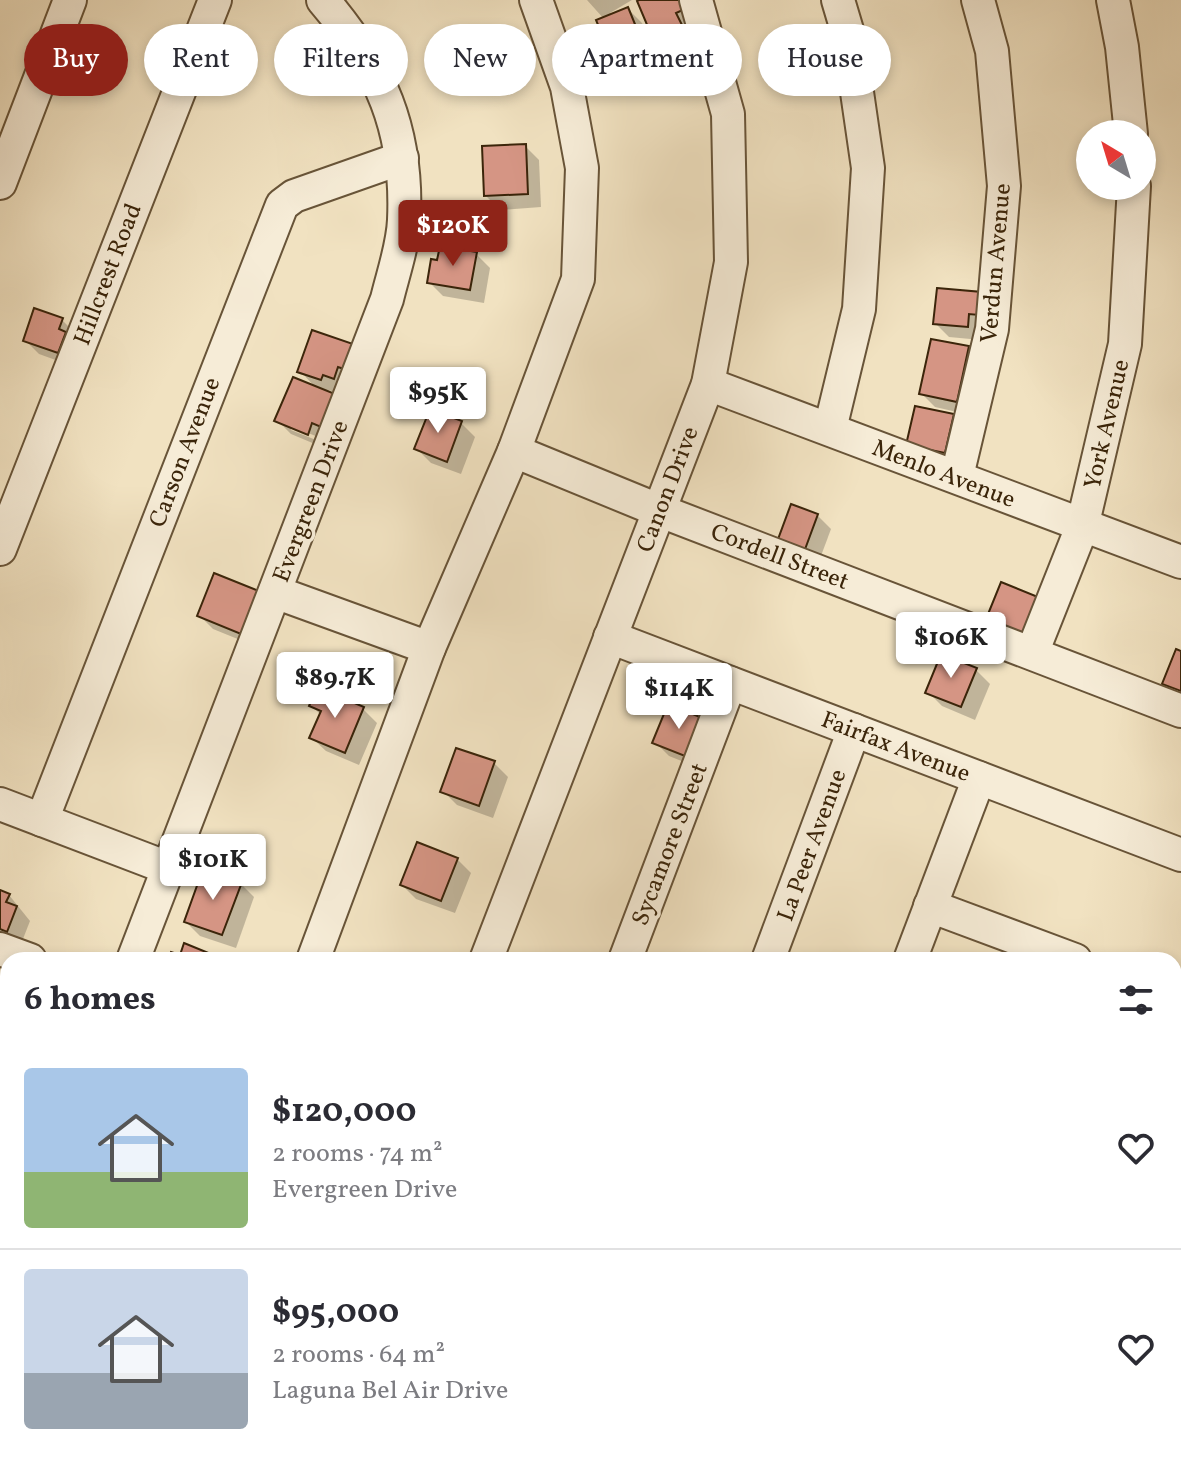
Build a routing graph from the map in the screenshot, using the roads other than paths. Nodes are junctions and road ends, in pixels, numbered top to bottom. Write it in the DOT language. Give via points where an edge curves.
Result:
graph roads {
  1 [pos="70,0"];
  2 [pos="215,0"];
  3 [pos="323,0"];
  4 [pos="536,0"];
  5 [pos="696,0"];
  6 [pos="838,0"];
  7 [pos="978,0"];
  8 [pos="1113,0"];
  9 [pos="1130,120"];
  10 [pos="402,158"];
  11 [pos="0,183"];
  12 [pos="1133,200"];
  13 [pos="708,384"];
  14 [pos="830,429"];
  15 [pos="514,451"];
  16 [pos="957,476"];
  17 [pos="658,510"];
  18 [pos="1082,527"];
  19 [pos="0,549"];
  20 [pos="1181,562"];
  21 [pos="275,592"];
  22 [pos="610,637"];
  23 [pos="429,648"];
  24 [pos="1032,653"];
  25 [pos="730,683"];
  26 [pos="1181,711"];
  27 [pos="854,730"];
  28 [pos="979,778"];
  29 [pos="0,804"];
  30 [pos="42,820"];
  31 [pos="1181,855"];
  32 [pos="168,868"];
  33 [pos="930,906"];
  34 [pos="136,952"];
  35 [pos="316,952"];
  36 [pos="489,952"];
  37 [pos="628,952"];
  38 [pos="771,952"];
  39 [pos="913,952"];
  40 [pos="1054,952"];
  1 -- 11 [label="street"];
  2 -- 19 [label="street, Hillcrest Road"];
  3 -- 10 [label="street, Evergreen Drive" via="352,34 381,85"];
  4 -- 15 [label="street" via="567,87 582,168 578,279"];
  5 -- 13 [label="street, Canon Drive" via="728,114 731,262"];
  6 -- 14 [label="street" via="849,37 868,168 859,309"];
  7 -- 16 [label="street, Verdun Avenue" via="992,51 1004,186 992,329"];
  8 -- 9 [label="street"];
  10 -- 21 [label="street, Evergreen Drive" via="404,223 387,299"];
  10 -- 30 [label="street, Carson Avenue" via="294,196 282,205"];
  12 -- 18 [label="street, York Avenue" via="1125,344"];
  13 -- 14 [label="street, Menlo Avenue"];
  13 -- 17 [label="street, Canon Drive"];
  14 -- 16 [label="street, Menlo Avenue"];
  15 -- 17 [label="street, Cordell Street"];
  15 -- 23 [label="street"];
  16 -- 18 [label="street, Menlo Avenue"];
  17 -- 22 [label="street, Canon Drive"];
  17 -- 24 [label="street, Cordell Street"];
  18 -- 20 [label="street, Menlo Avenue"];
  18 -- 24 [label="street, York Avenue"];
  21 -- 23 [label="street"];
  21 -- 32 [label="street, Evergreen Drive"];
  22 -- 25 [label="street, Fairfax Avenue"];
  22 -- 36 [label="street, Canon Drive"];
  23 -- 35 [label="street"];
  24 -- 26 [label="street, Cordell Street"];
  25 -- 27 [label="street, Fairfax Avenue"];
  25 -- 37 [label="street, Sycamore Street"];
  27 -- 28 [label="street, Fairfax Avenue"];
  27 -- 38 [label="street, La Peer Avenue"];
  28 -- 31 [label="street, Fairfax Avenue"];
  28 -- 33 [label="street"];
  29 -- 30 [label="street"];
  30 -- 32 [label="street"];
  32 -- 34 [label="street, Evergreen Drive"];
  33 -- 39 [label="street"];
  33 -- 40 [label="street"];
}
